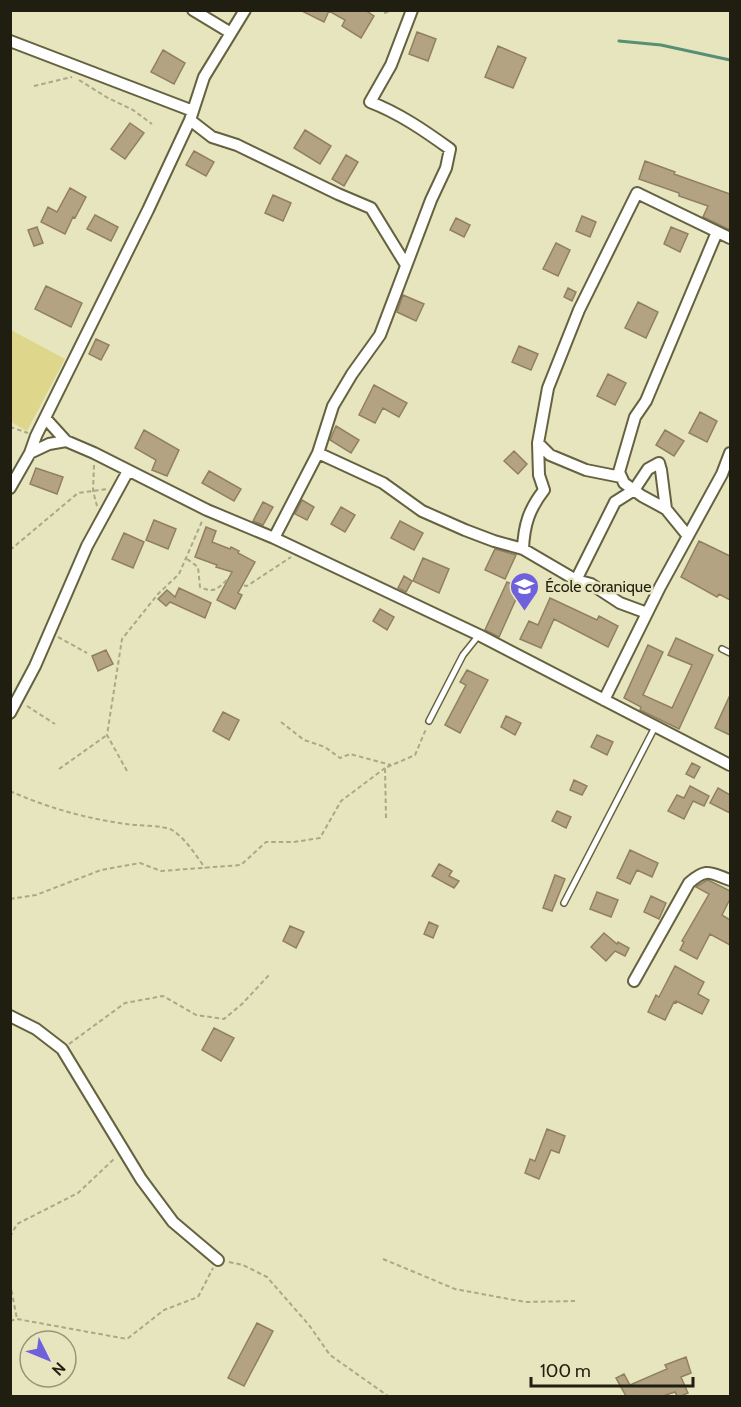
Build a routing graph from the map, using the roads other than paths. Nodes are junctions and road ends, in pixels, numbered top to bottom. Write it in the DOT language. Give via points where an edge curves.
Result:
graph roads {
  1 [pos="193,10"];
  2 [pos="245,10"];
  3 [pos="412,10"];
  4 [pos="231,33"];
  5 [pos="10,41"];
  6 [pos="191,116"];
  7 [pos="717,232"];
  8 [pos="730,238"];
  9 [pos="406,265"];
  10 [pos="46,419"];
  11 [pos="66,441"];
  12 [pos="538,443"];
  13 [pos="30,453"];
  14 [pos="318,453"];
  15 [pos="730,453"];
  16 [pos="128,471"];
  17 [pos="621,477"];
  18 [pos="10,488"];
  19 [pos="634,490"];
  20 [pos="666,509"];
  21 [pos="688,536"];
  22 [pos="274,538"];
  23 [pos="523,549"];
  24 [pos="576,580"];
  25 [pos="647,613"];
  26 [pos="478,635"];
  27 [pos="722,649"];
  28 [pos="730,653"];
  29 [pos="604,700"];
  30 [pos="10,713"];
  31 [pos="429,721"];
  32 [pos="655,727"];
  33 [pos="730,765"];
  34 [pos="730,880"];
  35 [pos="564,903"];
  36 [pos="634,981"];
  37 [pos="10,1016"];
  38 [pos="218,1260"];
  1 -- 4 [label="street"];
  2 -- 4 [label="street"];
  3 -- 9 [label="street" via="391,65 370,102 388,109 450,149"];
  4 -- 6 [label="street" via="204,77"];
  5 -- 6 [label="street"];
  6 -- 9 [label="street" via="212,136 371,208"];
  6 -- 10 [label="street"];
  7 -- 8 [label="street"];
  7 -- 12 [label="street" via="637,193 579,310 548,388"];
  7 -- 17 [label="street" via="636,417 619,472"];
  9 -- 14 [label="street" via="380,335 333,406"];
  10 -- 11 [label="street"];
  10 -- 13 [label="street"];
  11 -- 13 [label="street"];
  11 -- 16 [label="street"];
  12 -- 17 [label="street" via="550,455 586,470"];
  12 -- 23 [label="street" via="539,475 544,490 534,502 524,531"];
  13 -- 18 [label="street"];
  14 -- 22 [label="street"];
  14 -- 23 [label="street" via="383,483 422,511"];
  15 -- 21 [label="street"];
  16 -- 22 [label="street"];
  16 -- 30 [label="street" via="87,546 35,666"];
  17 -- 19 [label="street"];
  19 -- 20 [label="street"];
  19 -- 20 [label="street" via="648,469 659,463"];
  19 -- 24 [label="street" via="615,502"];
  20 -- 21 [label="street"];
  21 -- 25 [label="street"];
  22 -- 26 [label="street"];
  23 -- 24 [label="street"];
  24 -- 25 [label="street"];
  25 -- 29 [label="street"];
  26 -- 29 [label="street"];
  26 -- 31 [label="lane" via="462,655"];
  27 -- 28 [label="lane"];
  29 -- 32 [label="street"];
  32 -- 33 [label="street"];
  32 -- 35 [label="lane"];
  34 -- 36 [label="street" via="708,872 689,883"];
  37 -- 38 [label="street" via="62,1049 141,1179 173,1222"];
}
